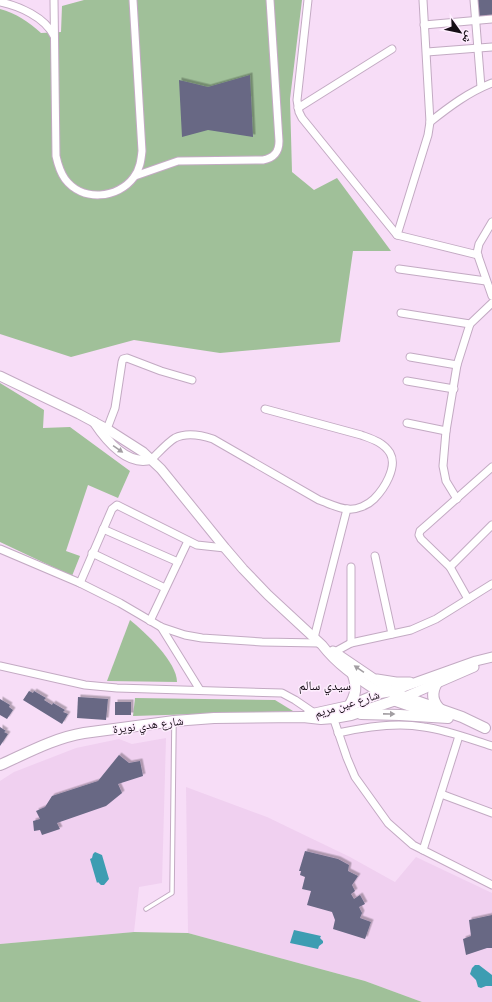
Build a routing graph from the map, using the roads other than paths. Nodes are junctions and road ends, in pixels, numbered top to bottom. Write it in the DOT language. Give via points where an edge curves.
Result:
graph roads {
  1 [pos="54,0"];
  2 [pos="133,0"];
  3 [pos="270,0"];
  4 [pos="308,0"];
  5 [pos="423,0"];
  6 [pos="474,0"];
  7 [pos="0,2"];
  8 [pos="492,19"];
  9 [pos="476,20"];
  10 [pos="424,25"];
  11 [pos="55,39"];
  12 [pos="492,47"];
  13 [pos="478,48"];
  14 [pos="392,49"];
  15 [pos="427,52"];
  16 [pos="492,82"];
  17 [pos="481,87"];
  18 [pos="298,108"];
  19 [pos="430,122"];
  20 [pos="134,176"];
  21 [pos="492,222"];
  22 [pos="397,234"];
  23 [pos="478,255"];
  24 [pos="399,269"];
  25 [pos="486,281"];
  26 [pos="492,296"];
  27 [pos="492,304"];
  28 [pos="401,313"];
  29 [pos="470,324"];
  30 [pos="410,357"];
  31 [pos="457,365"];
  32 [pos="0,376"];
  33 [pos="192,380"];
  34 [pos="407,381"];
  35 [pos="454,389"];
  36 [pos="265,409"];
  37 [pos="94,421"];
  38 [pos="407,423"];
  39 [pos="107,429"];
  40 [pos="446,431"];
  41 [pos="152,459"];
  42 [pos="492,467"];
  43 [pos="457,499"];
  44 [pos="347,510"];
  45 [pos="492,525"];
  46 [pos="103,529"];
  47 [pos="188,541"];
  48 [pos="225,548"];
  49 [pos="0,549"];
  50 [pos="92,553"];
  51 [pos="375,556"];
  52 [pos="178,562"];
  53 [pos="351,567"];
  54 [pos="450,567"];
  55 [pos="80,583"];
  56 [pos="492,584"];
  57 [pos="165,588"];
  58 [pos="468,599"];
  59 [pos="150,620"];
  60 [pos="161,627"];
  61 [pos="392,634"];
  62 [pos="318,642"];
  63 [pos="351,642"];
  64 [pos="332,653"];
  65 [pos="491,657"];
  66 [pos="0,666"];
  67 [pos="354,675"];
  68 [pos="372,678"];
  69 [pos="421,681"];
  70 [pos="437,683"];
  71 [pos="200,690"];
  72 [pos="380,693"];
  73 [pos="393,695"];
  74 [pos="405,697"];
  75 [pos="350,710"];
  76 [pos="441,710"];
  77 [pos="332,714"];
  78 [pos="318,716"];
  79 [pos="303,717"];
  80 [pos="448,718"];
  81 [pos="174,721"];
  82 [pos="488,729"];
  83 [pos="338,733"];
  84 [pos="459,736"];
  85 [pos="492,746"];
  86 [pos="0,765"];
  87 [pos="441,794"];
  88 [pos="492,813"];
  89 [pos="423,850"];
  90 [pos="492,885"];
  91 [pos="146,909"];
  1 -- 11 [label="street"];
  2 -- 20 [label="street" via="142,151 140,164"];
  3 -- 20 [label="street" via="279,141 276,153 263,160 178,161"];
  4 -- 18 [label="street" via="297,94"];
  5 -- 10 [label="street"];
  6 -- 9 [label="street"];
  7 -- 11 [label="street" via="31,14 51,30"];
  8 -- 9 [label="street"];
  9 -- 10 [label="street"];
  9 -- 13 [label="street"];
  10 -- 15 [label="street"];
  11 -- 20 [label="street" via="56,156 59,169 76,189 88,194 114,193 126,186"];
  12 -- 13 [label="street"];
  13 -- 15 [label="street"];
  13 -- 17 [label="street"];
  14 -- 18 [label="street"];
  15 -- 19 [label="street"];
  16 -- 17 [label="street"];
  17 -- 19 [label="street" via="455,102"];
  18 -- 22 [label="street" via="306,123"];
  19 -- 22 [label="street"];
  21 -- 23 [label="street" via="479,244"];
  22 -- 23 [label="street"];
  23 -- 25 [label="street"];
  24 -- 25 [label="street"];
  25 -- 26 [label="street"];
  27 -- 29 [label="street"];
  28 -- 29 [label="street"];
  29 -- 31 [label="street"];
  30 -- 31 [label="street"];
  31 -- 35 [label="street"];
  32 -- 37 [label="street"];
  33 -- 39 [label="street" via="127,358 123,359 115,408"];
  34 -- 35 [label="street"];
  35 -- 40 [label="street"];
  36 -- 44 [label="street" via="361,435 383,445 389,452 392,467 379,492 364,506"];
  37 -- 39 [label="street"];
  37 -- 41 [label="street, one-way" via="109,442 120,451 137,460"];
  38 -- 40 [label="street"];
  39 -- 41 [label="street"];
  40 -- 43 [label="street" via="444,474"];
  41 -- 44 [label="street" via="176,438 190,434 200,435 213,439 319,500"];
  41 -- 48 [label="street"];
  42 -- 43 [label="street"];
  43 -- 54 [label="street" via="420,531 419,535"];
  44 -- 62 [label="street"];
  45 -- 54 [label="street"];
  46 -- 47 [label="street" via="112,509 117,505"];
  46 -- 50 [label="street"];
  46 -- 52 [label="street"];
  47 -- 48 [label="street" via="198,545"];
  47 -- 52 [label="street"];
  48 -- 62 [label="street" via="268,595"];
  49 -- 55 [label="street"];
  50 -- 55 [label="street"];
  50 -- 57 [label="street"];
  51 -- 61 [label="street"];
  52 -- 57 [label="street"];
  53 -- 63 [label="street"];
  54 -- 58 [label="street"];
  55 -- 59 [label="street"];
  56 -- 58 [label="street"];
  57 -- 59 [label="street"];
  58 -- 61 [label="street" via="436,619 411,630"];
  59 -- 60 [label="street"];
  60 -- 62 [label="street" via="202,638"];
  60 -- 71 [label="street"];
  61 -- 63 [label="street"];
  62 -- 64 [label="street"];
  63 -- 64 [label="street"];
  64 -- 67 [label="street"];
  68 -- 64 [label="street, one-way"];
  65 -- 69 [label="street, شارع عين مريم"];
  65 -- 70 [label="street, شارع عين مريم" via="477,666"];
  66 -- 71 [label="street" via="85,685"];
  67 -- 72 [label="street"];
  67 -- 75 [label="main road" via="356,691"];
  68 -- 69 [label="street" via="396,682"];
  68 -- 73 [label="street"];
  69 -- 73 [label="street, شارع عين مريم"];
  70 -- 74 [label="street, شارع عين مريم"];
  70 -- 76 [label="main road" via="433,694 434,701"];
  71 -- 78 [label="street" via="282,694 296,700"];
  72 -- 73 [label="main road"];
  72 -- 75 [label="main road, شارع عين مريم"];
  73 -- 74 [label="main road, شارع عين مريم"];
  73 -- 75 [label="main road, شارع عين مريم"];
  73 -- 80 [label="main road"];
  74 -- 76 [label="main road"];
  75 -- 77 [label="main road, شارع عين مريم"];
  75 -- 80 [label="main road, one-way"];
  76 -- 82 [label="main road"];
  77 -- 78 [label="main road, شارع عين مريم"];
  77 -- 83 [label="street"];
  78 -- 79 [label="main road, شارع عين مريم"];
  79 -- 81 [label="main road, شارع هدي نويرة"];
  80 -- 82 [label="main road"];
  81 -- 86 [label="main road, شارع هدي نويرة" via="73,735"];
  81 -- 91 [label="lane" via="172,892"];
  83 -- 84 [label="street" via="360,728 404,725 423,726"];
  83 -- 89 [label="street" via="355,777 373,804 400,835"];
  84 -- 85 [label="street"];
  84 -- 87 [label="street"];
  87 -- 88 [label="street"];
  87 -- 89 [label="street"];
  89 -- 90 [label="street"];
}
